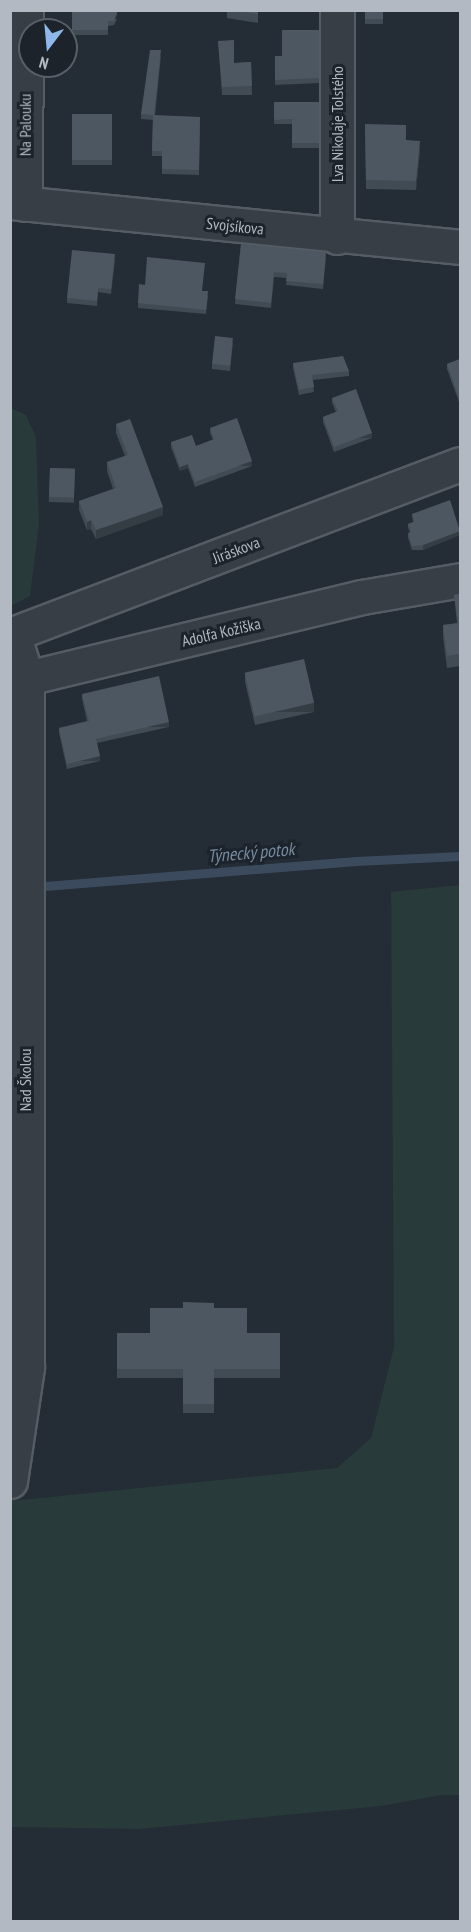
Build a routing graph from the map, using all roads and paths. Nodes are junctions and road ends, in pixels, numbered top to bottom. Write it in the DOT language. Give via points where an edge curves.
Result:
graph roads {
  1 [pos="26,10"];
  2 [pos="336,10"];
  3 [pos="18,203"];
  4 [pos="337,237"];
  5 [pos="460,247"];
  6 [pos="460,464"];
  7 [pos="460,580"];
  8 [pos="12,634"];
  9 [pos="27,678"];
  10 [pos="10,1481"];
  1 -- 3 [label="street, Na Palouku"];
  2 -- 4 [label="street, Lva Nikolaje Tolstého"];
  3 -- 4 [label="street, Svojsíkova"];
  4 -- 5 [label="street, Svojsíkova"];
  6 -- 8 [label="street, Jiráskova"];
  7 -- 9 [label="street, Adolfa Kožíška" via="362,597"];
  8 -- 9 [label="street"];
  9 -- 10 [label="street, Nad Školou" via="27,1367"];
}
